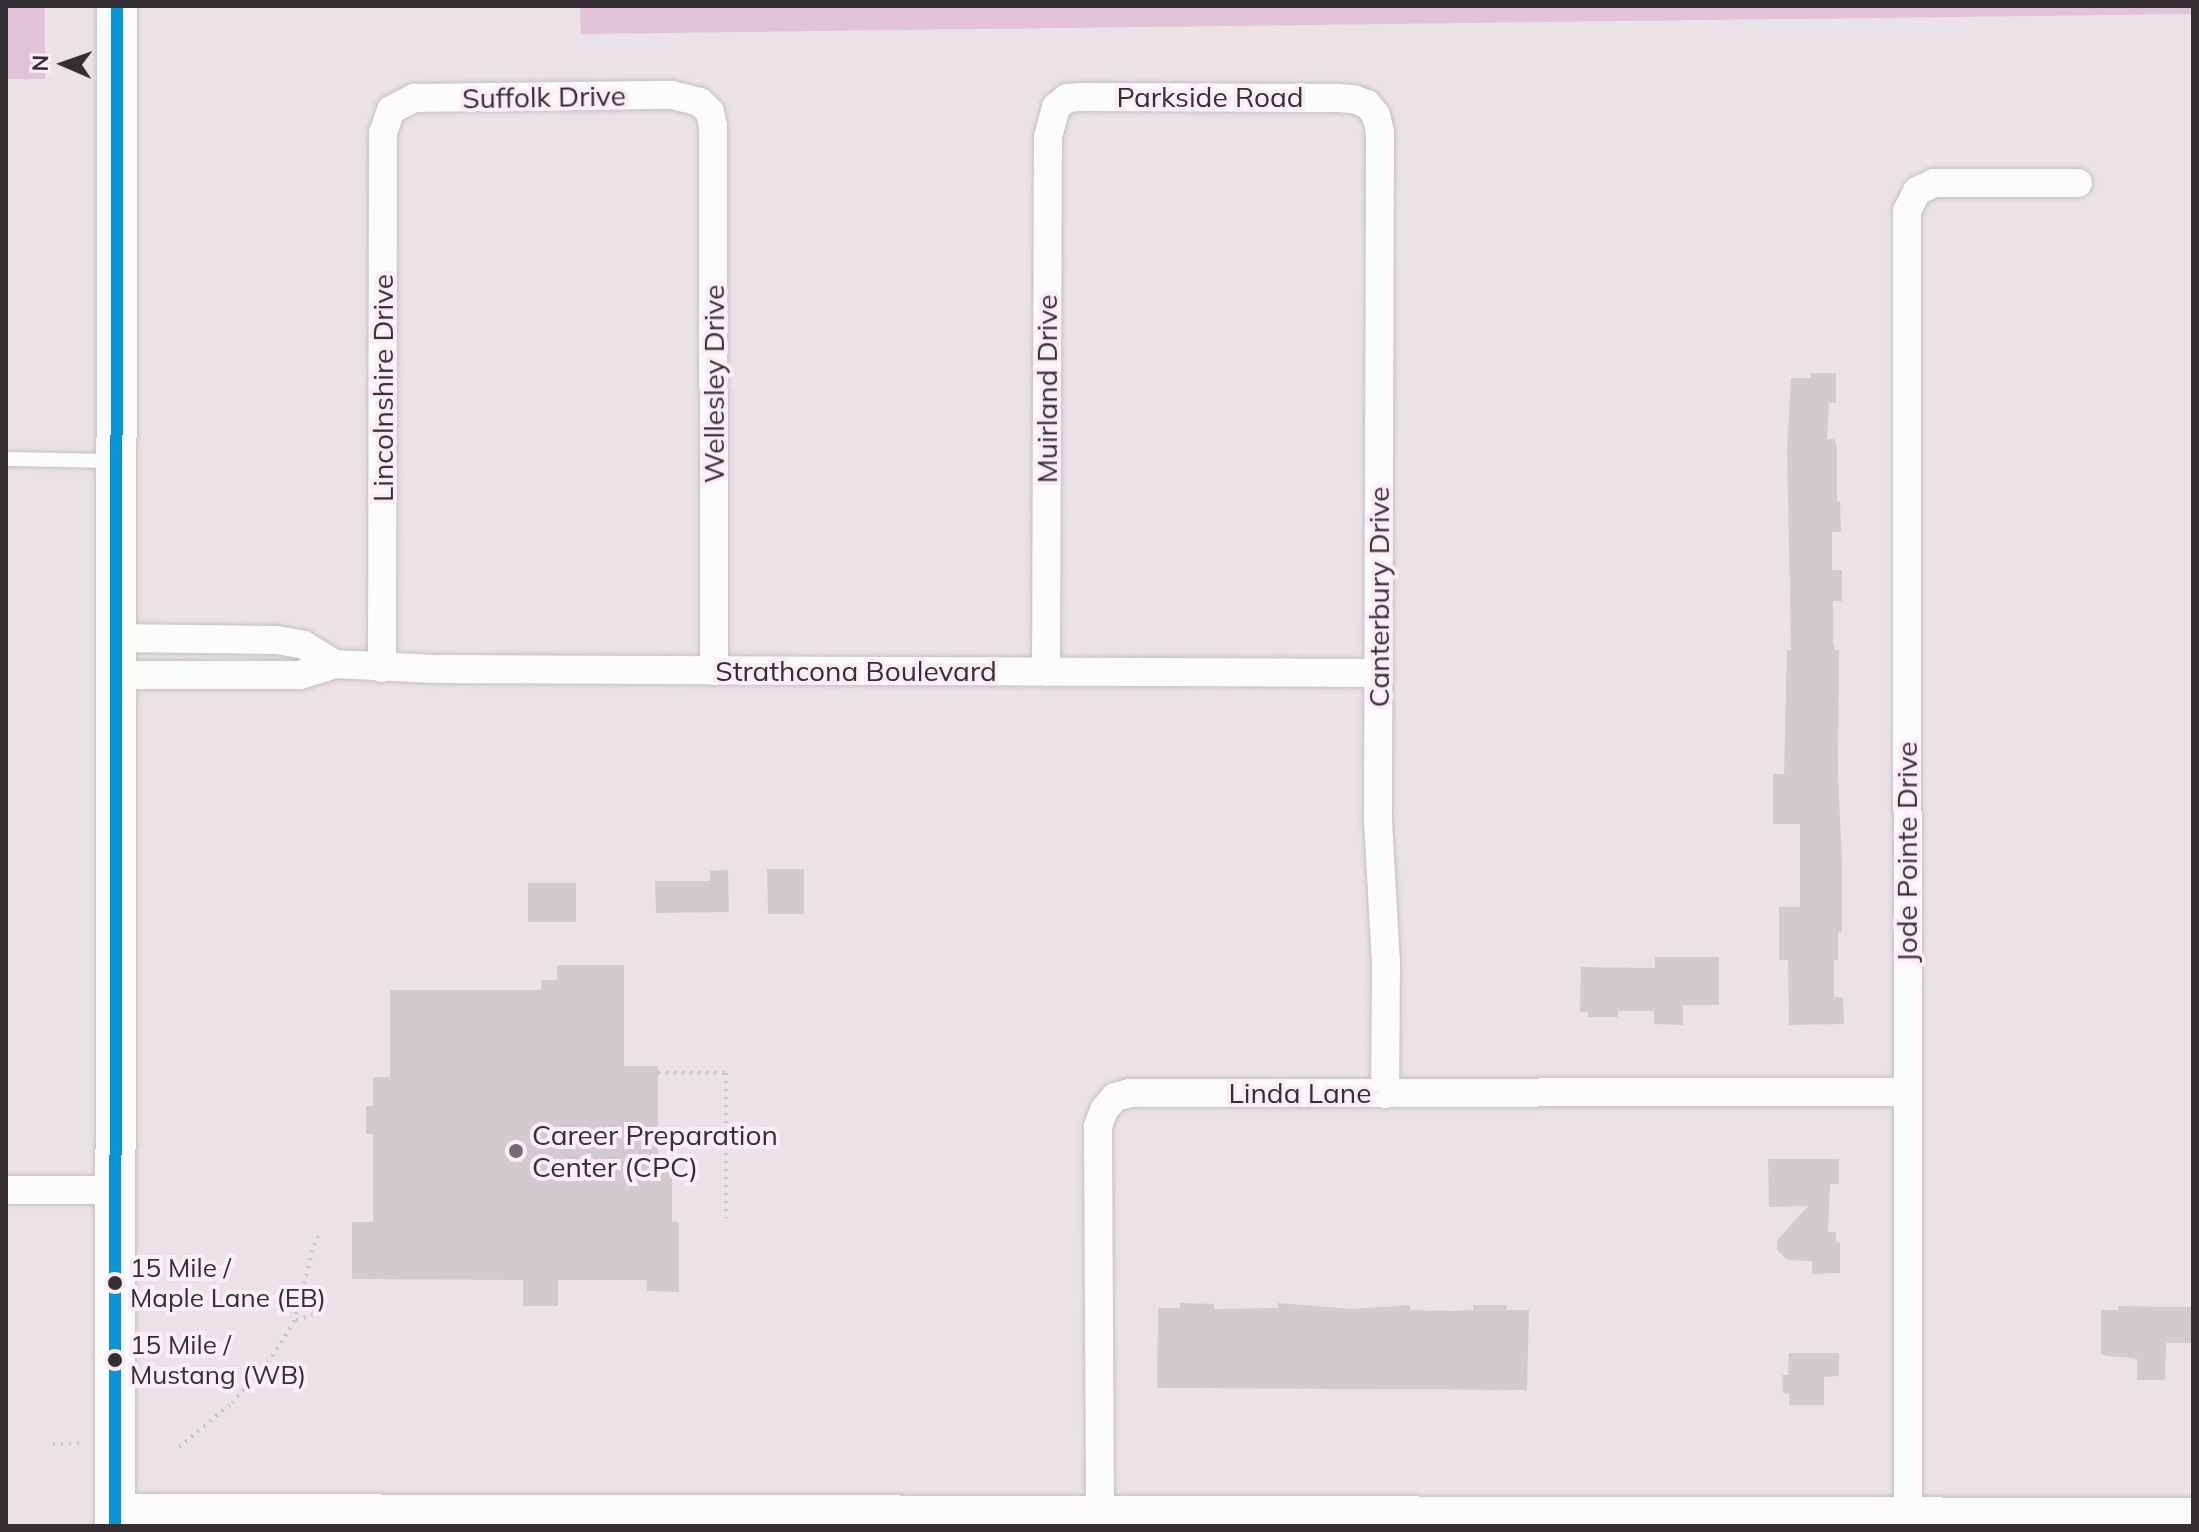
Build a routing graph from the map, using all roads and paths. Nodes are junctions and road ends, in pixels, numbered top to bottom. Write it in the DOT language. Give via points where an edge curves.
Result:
graph roads {
  1 [pos="117,6"];
  2 [pos="557,6"];
  3 [pos="592,6"];
  4 [pos="700,102"];
  5 [pos="1367,104"];
  6 [pos="1056,107"];
  7 [pos="391,110"];
  8 [pos="2078,183"];
  9 [pos="6,459"];
  10 [pos="117,461"];
  11 [pos="236,638"];
  12 [pos="116,657"];
  13 [pos="335,664"];
  14 [pos="382,668"];
  15 [pos="714,671"];
  16 [pos="1046,672"];
  17 [pos="1378,673"];
  18 [pos="235,675"];
  19 [pos="658,1073"];
  20 [pos="1907,1092"];
  21 [pos="1385,1094"];
  22 [pos="6,1190"];
  23 [pos="115,1190"];
  24 [pos="726,1218"];
  25 [pos="321,1231"];
  26 [pos="323,1311"];
  27 [pos="294,1322"];
  28 [pos="84,1443"];
  29 [pos="53,1444"];
  30 [pos="179,1447"];
  31 [pos="1100,1513"];
  32 [pos="1908,1515"];
  33 [pos="2193,1515"];
  34 [pos="115,1518"];
  35 [pos="517,1519"];
  36 [pos="1291,1519"];
  1 -- 10 [label="main road"];
  2 -- 3 [label="path"];
  4 -- 7 [label="street, Suffolk Drive" via="672,95 414,98"];
  4 -- 15 [label="street, Wellesley Drive" via="710,112 713,126"];
  5 -- 6 [label="street, Parkside Road" via="1345,98 1081,97 1067,98"];
  5 -- 17 [label="street, Canterbury Drive" via="1380,132"];
  6 -- 16 [label="street, Muirland Drive" via="1048,137"];
  7 -- 14 [label="street, Lincolnshire Drive" via="383,133"];
  8 -- 20 [label="street, Jode Pointe Drive" via="1934,183 1917,191 1907,211"];
  9 -- 10 [label="lane"];
  10 -- 12 [label="main road"];
  11 -- 12 [label="street, Strathcona Boulevard"];
  11 -- 13 [label="street, Strathcona Boulevard" via="304,645"];
  11 -- 18 [label="street"];
  12 -- 18 [label="street, Strathcona Boulevard"];
  12 -- 23 [label="main road"];
  13 -- 14 [label="street, Strathcona Boulevard"];
  13 -- 18 [label="street, Strathcona Boulevard" via="300,675"];
  14 -- 15 [label="street, Strathcona Boulevard"];
  15 -- 16 [label="street, Strathcona Boulevard"];
  16 -- 17 [label="street, Strathcona Boulevard"];
  17 -- 21 [label="street, Canterbury Drive"];
  19 -- 24 [label="path" via="726,1073"];
  20 -- 21 [label="street, Linda Lane"];
  20 -- 32 [label="street, Jode Pointe Drive"];
  21 -- 31 [label="street, Linda Lane" via="1130,1093 1115,1097 1104,1110 1098,1126"];
  22 -- 23 [label="street"];
  23 -- 34 [label="main road"];
  25 -- 27 [label="path"];
  26 -- 27 [label="path"];
  27 -- 30 [label="path" via="250,1385"];
  28 -- 29 [label="path"];
  31 -- 35 [label="street"];
  31 -- 36 [label="street"];
  32 -- 33 [label="street"];
  32 -- 36 [label="street"];
  34 -- 35 [label="street"];
}
